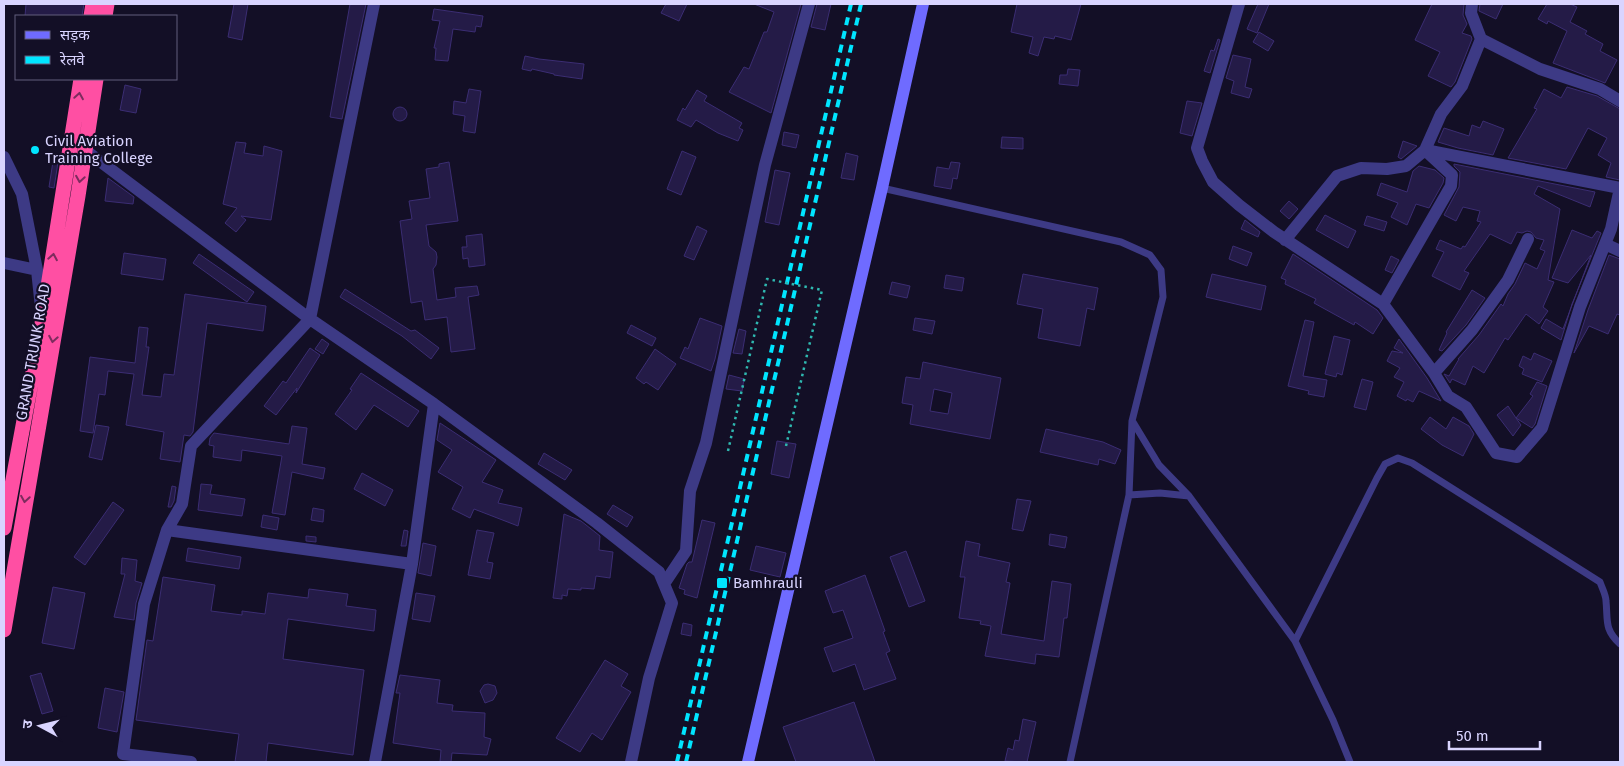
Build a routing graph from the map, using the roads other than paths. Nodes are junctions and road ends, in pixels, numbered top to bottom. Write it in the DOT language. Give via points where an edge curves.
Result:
graph roads {
  1 [pos="374,4"];
  2 [pos="809,4"];
  3 [pos="923,4"];
  4 [pos="1239,4"];
  5 [pos="1472,4"];
  6 [pos="1481,39"];
  7 [pos="81,80"];
  8 [pos="96,80"];
  9 [pos="1620,101"];
  10 [pos="85,150"];
  11 [pos="1425,150"];
  12 [pos="4,157"];
  13 [pos="882,188"];
  14 [pos="1528,239"];
  15 [pos="1285,240"];
  16 [pos="1605,244"];
  17 [pos="1620,251"];
  18 [pos="4,263"];
  19 [pos="37,270"];
  20 [pos="1383,304"];
  21 [pos="42,318"];
  22 [pos="310,320"];
  23 [pos="1434,374"];
  24 [pos="434,404"];
  25 [pos="1132,422"];
  26 [pos="1129,494"];
  27 [pos="1189,496"];
  28 [pos="4,528"];
  29 [pos="167,530"];
  30 [pos="412,564"];
  31 [pos="664,584"];
  32 [pos="4,630"];
  33 [pos="1295,641"];
  34 [pos="1620,644"];
  35 [pos="191,762"];
  36 [pos="374,762"];
  37 [pos="631,762"];
  38 [pos="748,762"];
  39 [pos="1070,762"];
  40 [pos="1350,762"];
  1 -- 22 [label="street"];
  2 -- 31 [label="street" via="765,165 706,443 690,491 686,551"];
  3 -- 13 [label="main road"];
  4 -- 15 [label="street" via="1197,148 1213,182"];
  5 -- 6 [label="street" via="1470,13"];
  6 -- 9 [label="street" via="1540,69 1600,89"];
  6 -- 11 [label="street" via="1462,86 1441,114"];
  21 -- 7 [label="highway, GRAND TRUNK ROAD, one-way"];
  8 -- 10 [label="highway, GRAND TRUNK ROAD"];
  10 -- 22 [label="street"];
  10 -- 32 [label="highway, GRAND TRUNK ROAD, one-way"];
  11 -- 15 [label="street" via="1406,166 1361,168 1338,176"];
  11 -- 16 [label="street" via="1620,188"];
  11 -- 20 [label="street" via="1452,175 1451,186"];
  12 -- 19 [label="street" via="22,194"];
  13 -- 25 [label="lane" via="1121,242 1150,255 1162,270 1163,297"];
  13 -- 38 [label="main road"];
  14 -- 23 [label="street" via="1508,280 1472,330"];
  15 -- 20 [label="street"];
  16 -- 17 [label="street"];
  16 -- 23 [label="street" via="1580,307 1542,428 1518,457 1496,453 1466,407 1448,396"];
  18 -- 19 [label="street"];
  19 -- 21 [label="street"];
  20 -- 23 [label="street"];
  21 -- 28 [label="highway, GRAND TRUNK ROAD"];
  22 -- 24 [label="street"];
  22 -- 29 [label="street" via="191,446 182,504"];
  24 -- 30 [label="street"];
  24 -- 31 [label="street" via="659,572"];
  25 -- 26 [label="lane"];
  25 -- 27 [label="lane" via="1158,465"];
  26 -- 27 [label="lane"];
  26 -- 39 [label="lane"];
  27 -- 33 [label="lane"];
  29 -- 30 [label="street"];
  29 -- 35 [label="street" via="144,604 123,754"];
  30 -- 36 [label="street"];
  31 -- 37 [label="street" via="672,602 649,678"];
  33 -- 34 [label="lane" via="1377,478 1385,464 1398,458 1412,463 1600,582 1606,598 1610,635"];
  33 -- 40 [label="lane"];
}
